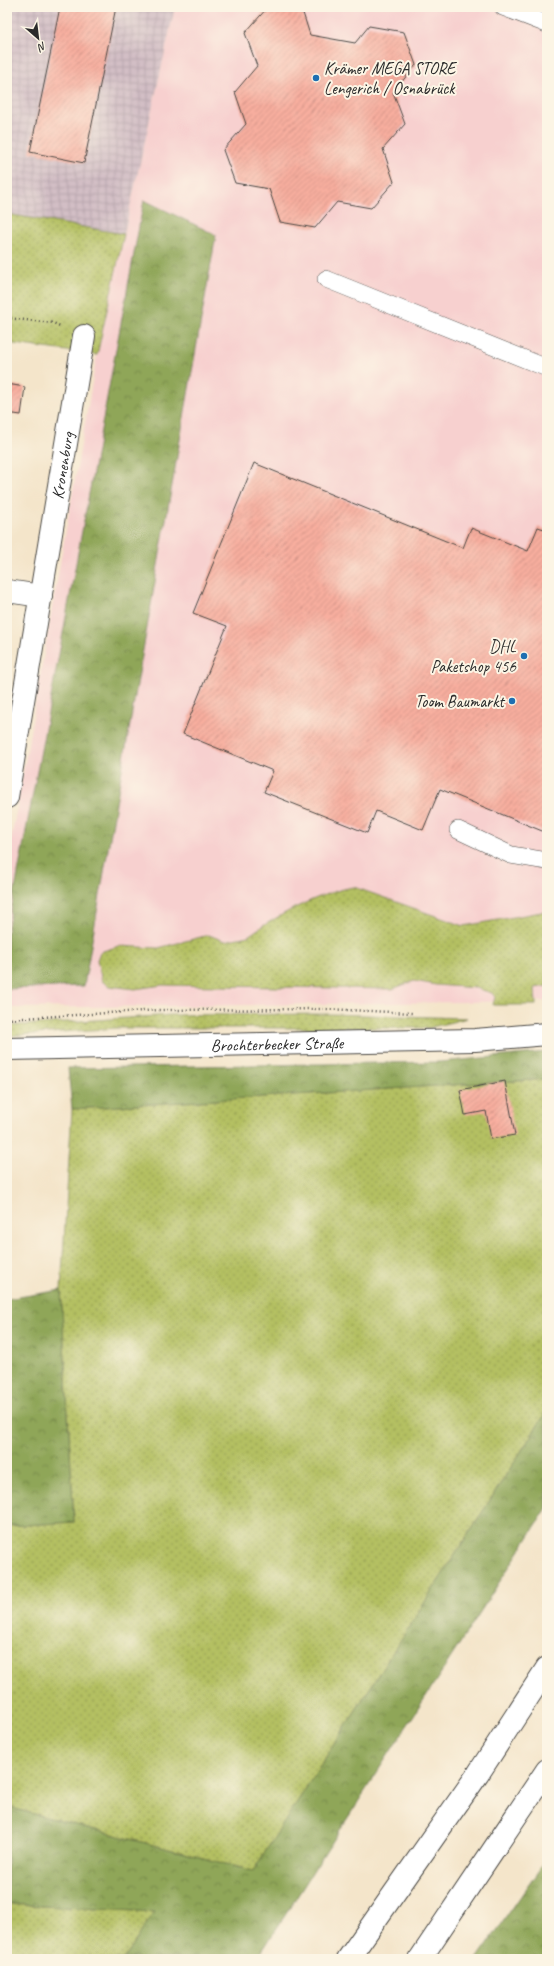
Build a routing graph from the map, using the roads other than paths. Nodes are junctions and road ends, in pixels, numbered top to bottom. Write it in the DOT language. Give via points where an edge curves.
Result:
graph roads {
  1 [pos="503,7"];
  2 [pos="547,24"];
  3 [pos="326,279"];
  4 [pos="84,336"];
  5 [pos="547,368"];
  6 [pos="7,591"];
  7 [pos="41,596"];
  8 [pos="7,797"];
  9 [pos="458,830"];
  10 [pos="547,862"];
  11 [pos="547,1034"];
  12 [pos="7,1049"];
  13 [pos="547,1668"];
  14 [pos="547,1770"];
  15 [pos="348,1959"];
  16 [pos="420,1959"];
  1 -- 2 [label="lane"];
  3 -- 5 [label="lane"];
  4 -- 7 [label="main road, Kronenburg"];
  6 -- 7 [label="main road"];
  7 -- 8 [label="main road, Kronenburg"];
  9 -- 10 [label="lane" via="511,855"];
  11 -- 12 [label="main road, Brochterbecker Straße" via="475,1040"];
  13 -- 15 [label="main road" via="478,1774"];
  14 -- 16 [label="main road"];
}
